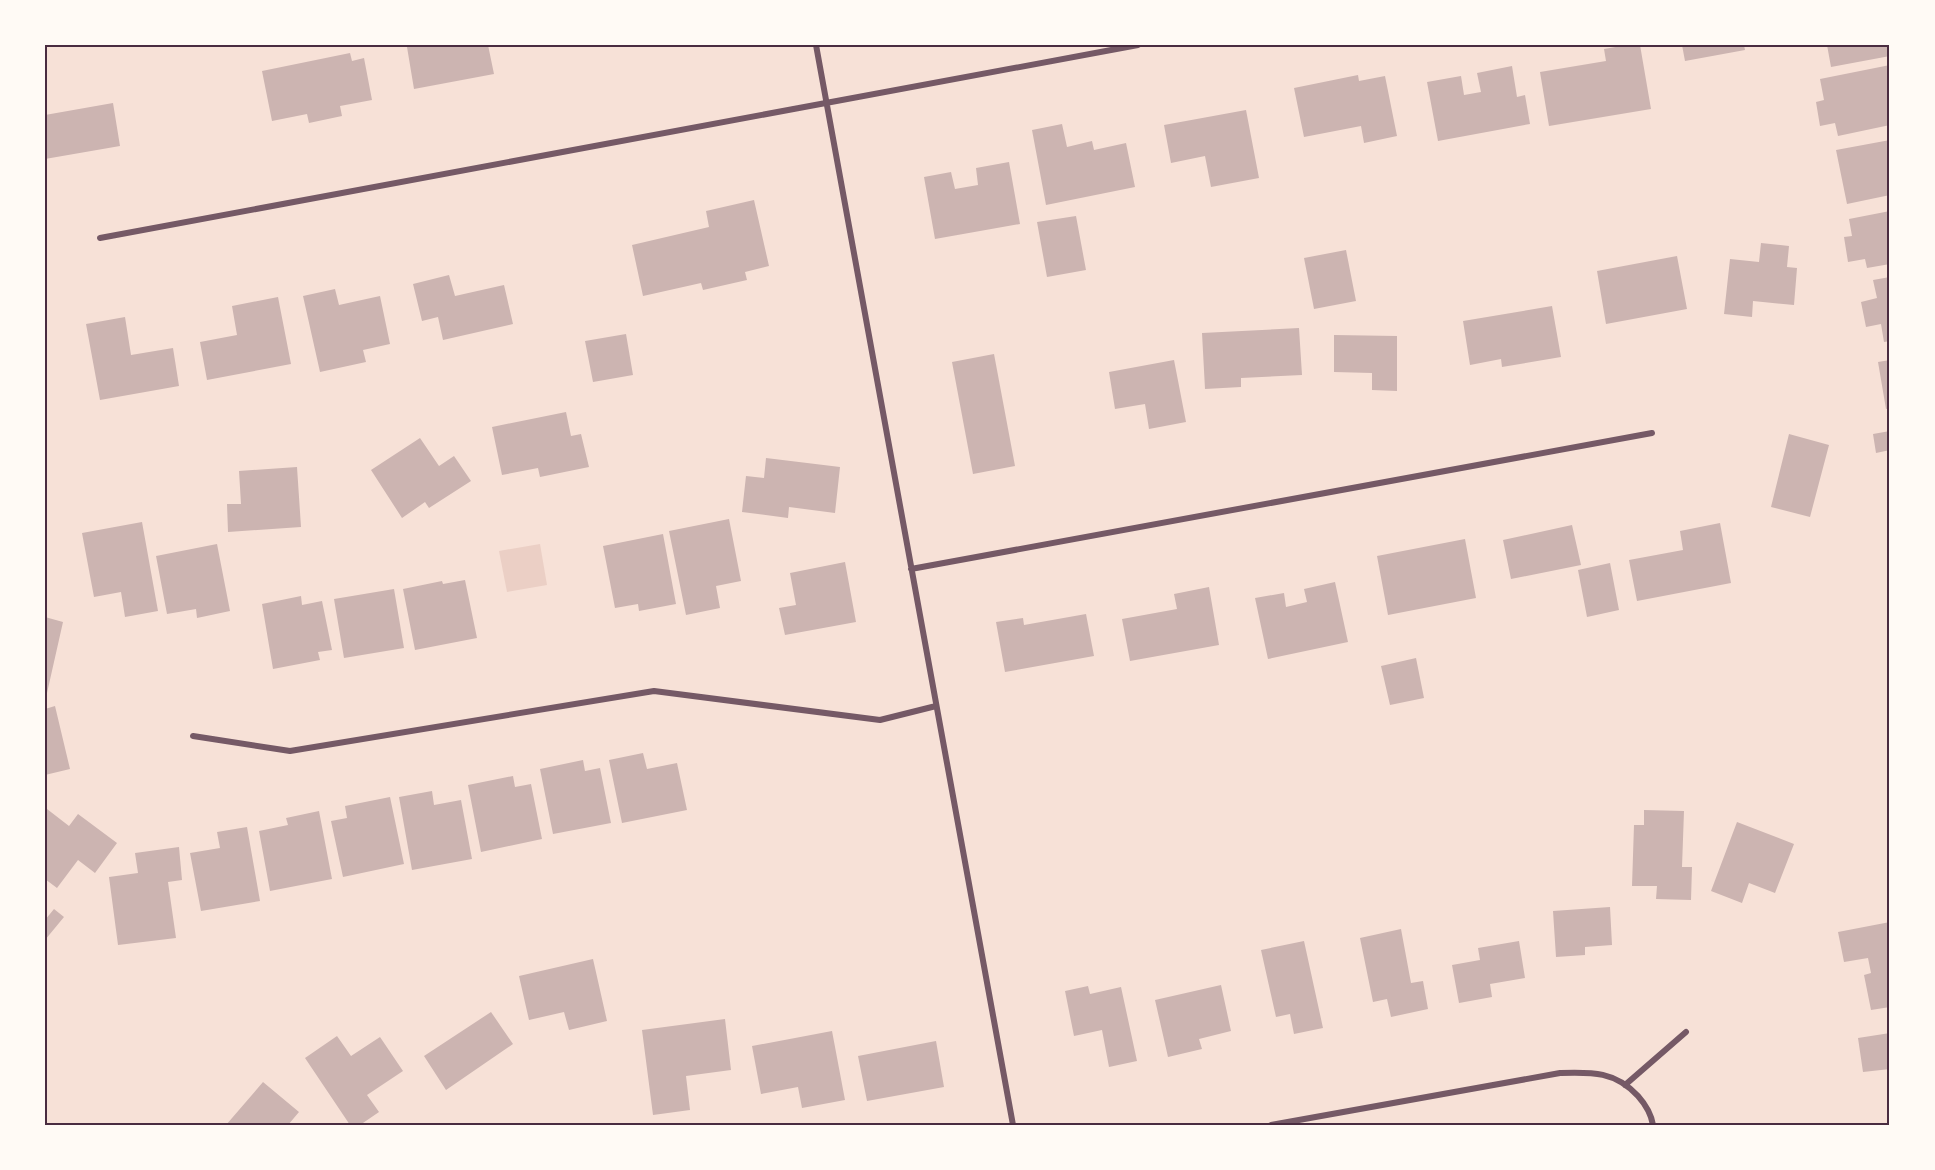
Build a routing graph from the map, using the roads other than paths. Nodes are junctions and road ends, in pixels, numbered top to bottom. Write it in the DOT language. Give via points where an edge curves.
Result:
graph roads {
  1 [pos="816,45"];
  2 [pos="1138,45"];
  3 [pos="828,104"];
  4 [pos="100,238"];
  5 [pos="1652,433"];
  6 [pos="911,569"];
  7 [pos="936,706"];
  8 [pos="193,736"];
  9 [pos="1686,1032"];
  10 [pos="1625,1085"];
  11 [pos="1013,1125"];
  12 [pos="1271,1125"];
  13 [pos="1653,1125"];
  1 -- 3 [label="street"];
  2 -- 3 [label="street"];
  3 -- 4 [label="street"];
  3 -- 6 [label="street"];
  5 -- 6 [label="street"];
  6 -- 7 [label="street"];
  7 -- 8 [label="street" via="880,720 654,691 290,751"];
  7 -- 11 [label="street"];
  9 -- 10 [label="street"];
  10 -- 12 [label="street" via="1605,1074 1560,1072"];
  10 -- 13 [label="street" via="1647,1107"];
}
